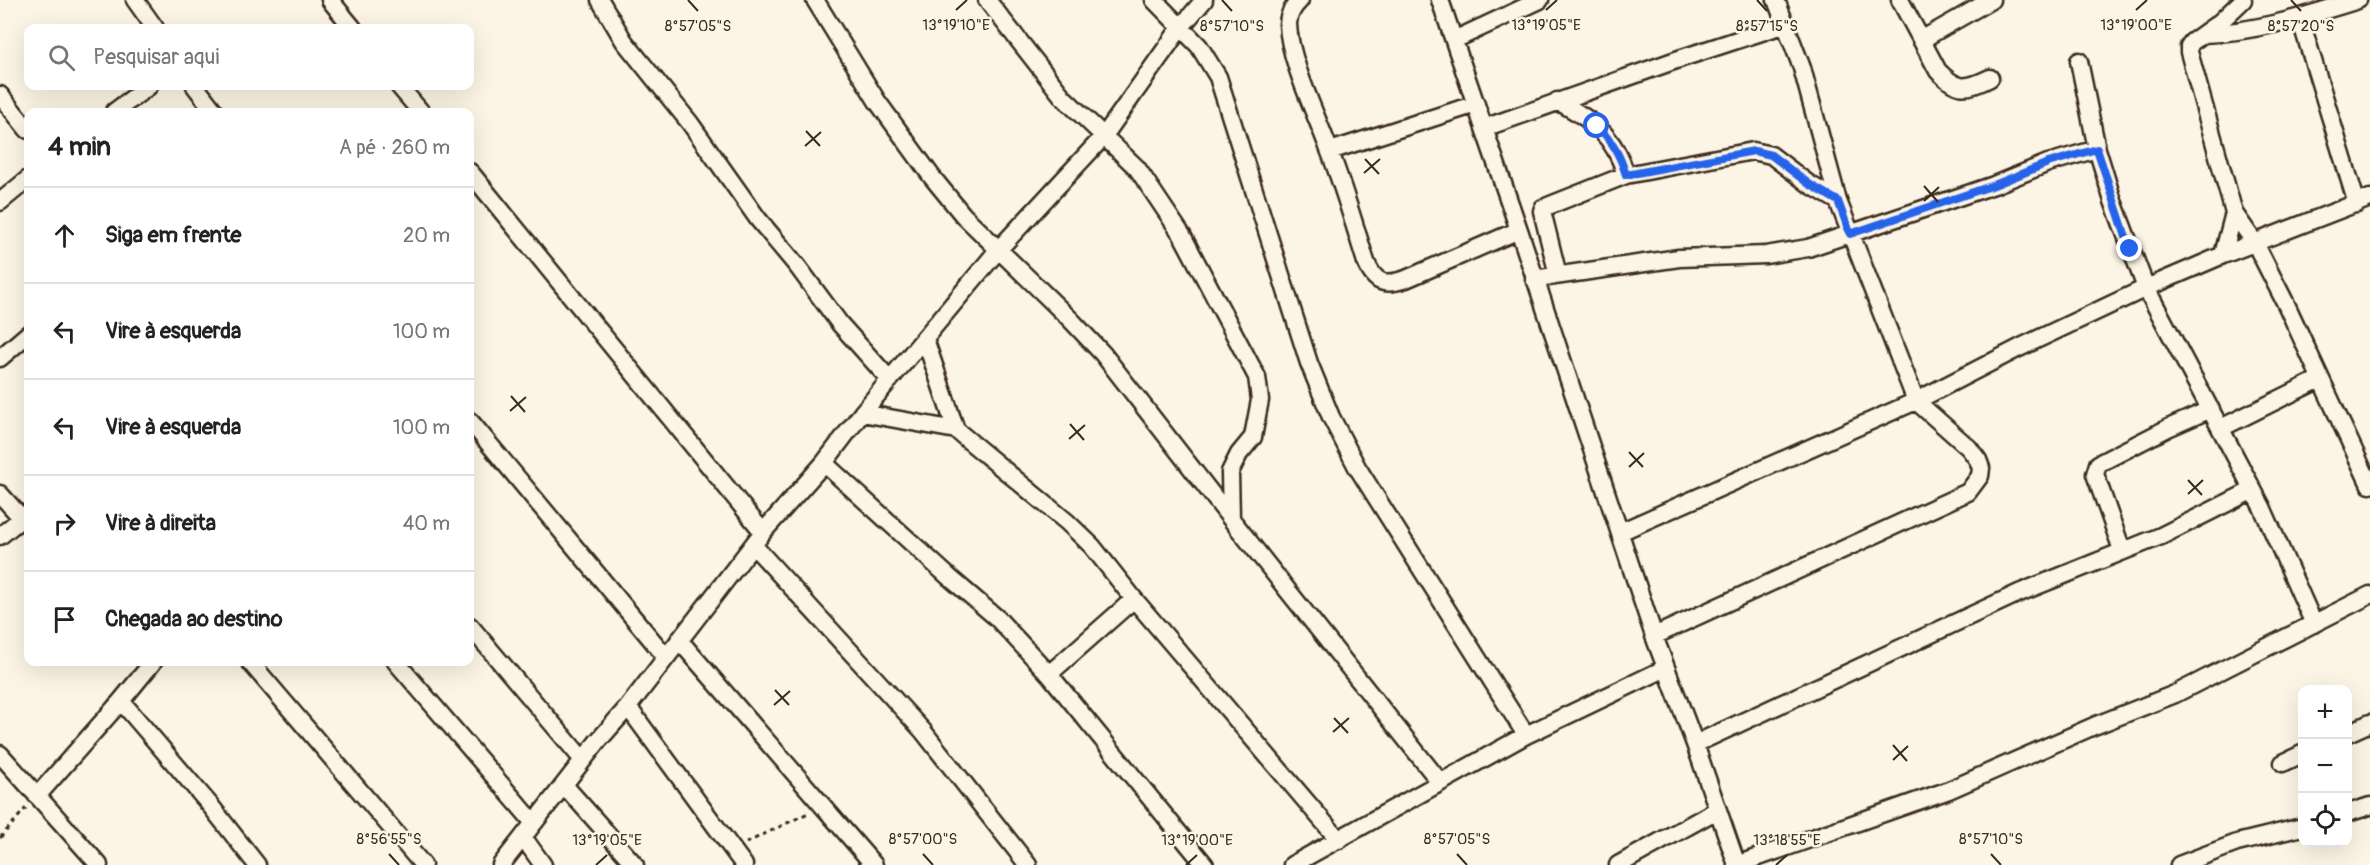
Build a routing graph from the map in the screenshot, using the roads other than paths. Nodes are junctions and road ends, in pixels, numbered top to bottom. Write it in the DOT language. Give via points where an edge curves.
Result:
graph roads {
  1 [pos="135,0"];
  2 [pos="330,0"];
  3 [pos="600,0"];
  4 [pos="815,0"];
  5 [pos="987,0"];
  6 [pos="1154,0"];
  7 [pos="1204,0"];
  8 [pos="1300,0"];
  9 [pos="1440,0"];
  10 [pos="1540,0"];
  11 [pos="1776,0"];
  12 [pos="1900,0"];
  13 [pos="1991,0"];
  14 [pos="2243,0"];
  15 [pos="2358,0"];
  16 [pos="2320,6"];
  17 [pos="2300,18"];
  18 [pos="151,24"];
  19 [pos="350,24"];
  20 [pos="1786,24"];
  21 [pos="1181,27"];
  22 [pos="2203,34"];
  23 [pos="1454,40"];
  24 [pos="1922,40"];
  25 [pos="2079,61"];
  26 [pos="1990,78"];
  27 [pos="144,90"];
  28 [pos="198,90"];
  29 [pos="402,90"];
  30 [pos="0,95"];
  31 [pos="1557,101"];
  32 [pos="1476,104"];
  33 [pos="119,108"];
  34 [pos="212,108"];
  35 [pos="418,108"];
  36 [pos="24,125"];
  37 [pos="1484,128"];
  38 [pos="1104,136"];
  39 [pos="2097,149"];
  40 [pos="1330,151"];
  41 [pos="1626,175"];
  42 [pos="474,177"];
  43 [pos="24,182"];
  44 [pos="1838,201"];
  45 [pos="2364,201"];
  46 [pos="0,202"];
  47 [pos="2234,213"];
  48 [pos="1519,230"];
  49 [pos="1850,234"];
  50 [pos="2255,243"];
  51 [pos="998,250"];
  52 [pos="2223,255"];
  53 [pos="1558,275"];
  54 [pos="1534,279"];
  55 [pos="2146,288"];
  56 [pos="24,337"];
  57 [pos="925,339"];
  58 [pos="0,358"];
  59 [pos="2320,379"];
  60 [pos="890,380"];
  61 [pos="1916,401"];
  62 [pos="2211,409"];
  63 [pos="862,413"];
  64 [pos="474,426"];
  65 [pos="2221,428"];
  66 [pos="957,430"];
  67 [pos="824,462"];
  68 [pos="2370,485"];
  69 [pos="2253,489"];
  70 [pos="0,494"];
  71 [pos="24,516"];
  72 [pos="24,519"];
  73 [pos="1231,519"];
  74 [pos="1620,532"];
  75 [pos="0,536"];
  76 [pos="758,539"];
  77 [pos="2122,550"];
  78 [pos="2370,595"];
  79 [pos="1134,599"];
  80 [pos="2314,624"];
  81 [pos="474,631"];
  82 [pos="1654,636"];
  83 [pos="679,640"];
  84 [pos="666,657"];
  85 [pos="147,666"];
  86 [pos="253,666"];
  87 [pos="399,666"];
  88 [pos="1666,668"];
  89 [pos="1049,674"];
  90 [pos="121,701"];
  91 [pos="628,707"];
  92 [pos="2370,723"];
  93 [pos="2352,731"];
  94 [pos="1526,735"];
  95 [pos="1695,744"];
  96 [pos="0,754"];
  97 [pos="2298,756"];
  98 [pos="583,760"];
  99 [pos="2283,763"];
  100 [pos="1440,782"];
  101 [pos="564,785"];
  102 [pos="37,796"];
  103 [pos="2370,806"];
  104 [pos="1718,810"];
  105 [pos="2352,812"];
  106 [pos="534,823"];
  107 [pos="2298,828"];
  108 [pos="523,837"];
  109 [pos="1339,840"];
  110 [pos="1296,864"];
  111 [pos="99,865"];
  112 [pos="256,865"];
  113 [pos="423,865"];
  114 [pos="501,865"];
  115 [pos="543,865"];
  116 [pos="636,865"];
  117 [pos="744,865"];
  118 [pos="874,865"];
  119 [pos="1028,865"];
  120 [pos="1205,865"];
  121 [pos="1618,865"];
  122 [pos="1736,865"];
  123 [pos="2179,865"];
  1 -- 18 [label="street"];
  2 -- 19 [label="street"];
  3 -- 60 [label="street" via="635,57 690,123 758,219 840,324"];
  4 -- 51 [label="street" via="877,101 932,177"];
  5 -- 38 [label="street" via="1063,97"];
  6 -- 21 [label="street"];
  7 -- 21 [label="street"];
  8 -- 40 [label="street" via="1288,20 1290,39"];
  9 -- 23 [label="street"];
  10 -- 23 [label="street"];
  11 -- 20 [label="street"];
  12 -- 24 [label="street"];
  13 -- 24 [label="street"];
  14 -- 22 [label="street"];
  15 -- 16 [label="street"];
  16 -- 17 [label="street"];
  17 -- 22 [label="street"];
  17 -- 45 [label="street"];
  20 -- 31 [label="street"];
  20 -- 44 [label="street"];
  21 -- 38 [label="street"];
  21 -- 94 [label="street" via="1199,46 1218,77 1309,363 1331,417 1357,467"];
  22 -- 47 [label="street" via="2192,42 2189,52"];
  23 -- 32 [label="street"];
  24 -- 26 [label="street" via="1938,71 1953,84 1970,87"];
  25 -- 39 [label="street"];
  27 -- 33 [label="street"];
  28 -- 34 [label="street"];
  29 -- 35 [label="street"];
  30 -- 36 [label="street"];
  31 -- 37 [label="street"];
  31 -- 41 [label="street" via="1580,113 1611,140"];
  32 -- 37 [label="street"];
  32 -- 40 [label="street"];
  37 -- 48 [label="street"];
  38 -- 51 [label="street"];
  38 -- 73 [label="street" via="1137,168 1177,227 1257,377 1260,400 1253,437 1230,472"];
  39 -- 49 [label="street"];
  39 -- 55 [label="street"];
  40 -- 48 [label="street" via="1369,270 1379,281 1391,284 1406,279"];
  41 -- 44 [label="street" via="1754,151 1771,155"];
  41 -- 53 [label="street" via="1543,208"];
  42 -- 76 [label="street"];
  43 -- 46 [label="street"];
  44 -- 49 [label="street"];
  45 -- 50 [label="street"];
  47 -- 50 [label="street"];
  47 -- 52 [label="street"];
  48 -- 54 [label="street"];
  49 -- 53 [label="street" via="1808,248 1766,255 1679,258"];
  49 -- 61 [label="street"];
  50 -- 52 [label="street"];
  50 -- 59 [label="street"];
  51 -- 57 [label="street"];
  51 -- 73 [label="street" via="1103,354"];
  52 -- 55 [label="street"];
  53 -- 54 [label="street"];
  54 -- 74 [label="street"];
  55 -- 61 [label="street"];
  55 -- 62 [label="street"];
  56 -- 58 [label="street"];
  57 -- 60 [label="street"];
  57 -- 66 [label="street"];
  59 -- 65 [label="street"];
  59 -- 68 [label="street"];
  60 -- 63 [label="street"];
  61 -- 74 [label="street"];
  61 -- 82 [label="street" via="1978,460 1980,476 1968,492"];
  62 -- 65 [label="street"];
  62 -- 77 [label="street" via="2095,468"];
  63 -- 66 [label="street"];
  63 -- 67 [label="street"];
  64 -- 84 [label="street"];
  65 -- 69 [label="street"];
  66 -- 79 [label="street" via="1067,522 1092,546"];
  67 -- 76 [label="street"];
  67 -- 89 [label="street" via="997,618"];
  69 -- 77 [label="street" via="2161,536"];
  69 -- 80 [label="street"];
  70 -- 71 [label="street"];
  72 -- 75 [label="street"];
  73 -- 100 [label="street"];
  74 -- 82 [label="street"];
  76 -- 83 [label="street"];
  76 -- 119 [label="street" via="923,731"];
  77 -- 95 [label="street" via="2019,593"];
  78 -- 80 [label="street"];
  79 -- 89 [label="street"];
  79 -- 109 [label="street"];
  80 -- 122 [label="street" via="2175,694 1949,790"];
  81 -- 98 [label="street"];
  82 -- 88 [label="street"];
  83 -- 84 [label="street"];
  83 -- 118 [label="street"];
  84 -- 91 [label="street"];
  85 -- 90 [label="street"];
  86 -- 113 [label="street"];
  87 -- 106 [label="street"];
  88 -- 94 [label="street"];
  88 -- 95 [label="street"];
  89 -- 120 [label="street"];
  90 -- 102 [label="street"];
  90 -- 112 [label="street"];
  91 -- 98 [label="street"];
  91 -- 117 [label="street"];
  92 -- 93 [label="street"];
  94 -- 100 [label="street"];
  95 -- 104 [label="street"];
  96 -- 102 [label="street"];
  97 -- 99 [label="street"];
  98 -- 101 [label="street"];
  100 -- 109 [label="street"];
  101 -- 106 [label="street"];
  101 -- 116 [label="street"];
  102 -- 111 [label="street"];
  103 -- 105 [label="street"];
  104 -- 121 [label="street"];
  104 -- 122 [label="street"];
  106 -- 108 [label="street"];
  107 -- 123 [label="street" via="2237,843"];
  108 -- 114 [label="street"];
  108 -- 115 [label="street"];
  109 -- 110 [label="street"];
}
